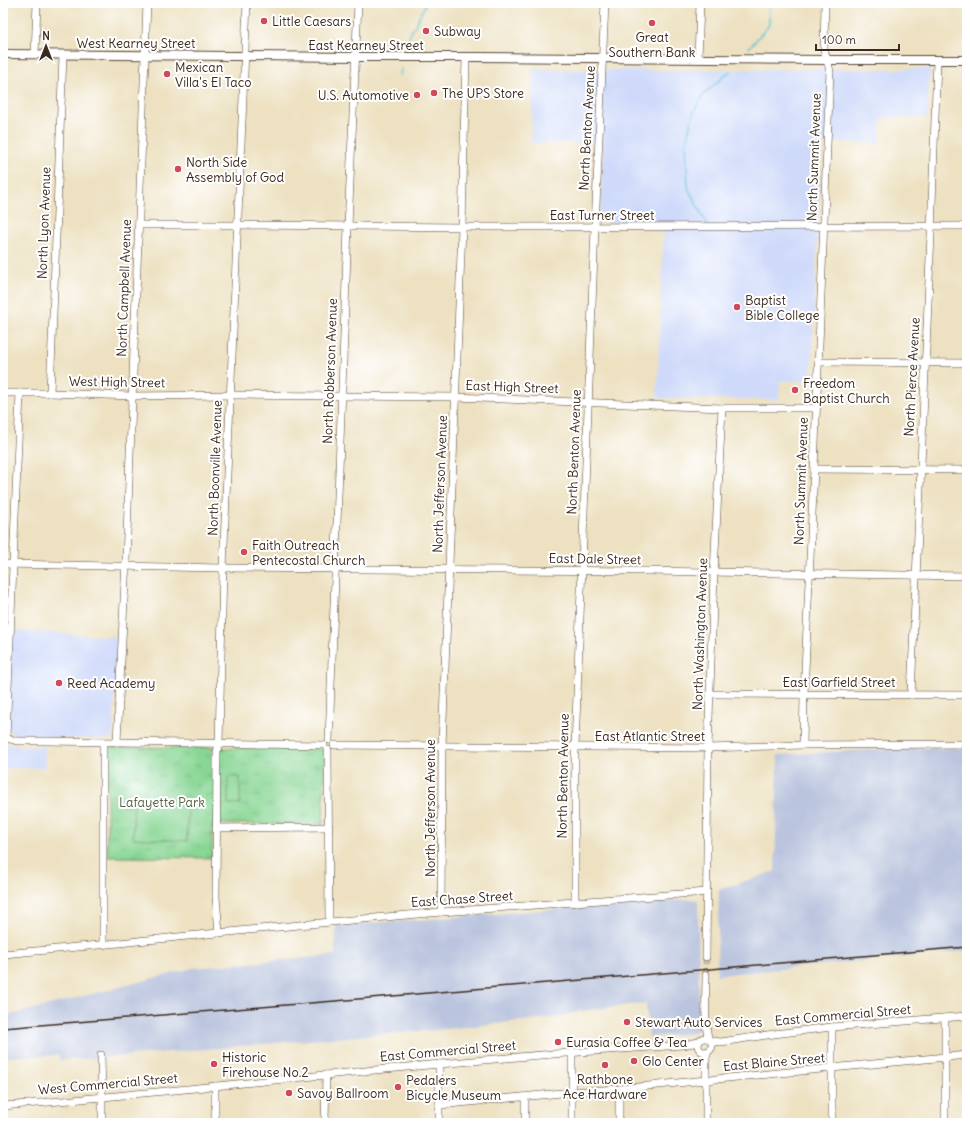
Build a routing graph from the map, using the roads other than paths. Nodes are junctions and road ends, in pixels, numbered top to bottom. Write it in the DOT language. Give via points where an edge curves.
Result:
graph roads {
  1 [pos="37,3"];
  2 [pos="147,3"];
  3 [pos="247,3"];
  4 [pos="358,3"];
  5 [pos="605,3"];
  6 [pos="700,3"];
  7 [pos="825,3"];
  8 [pos="3,54"];
  9 [pos="36,54"];
  10 [pos="63,54"];
  11 [pos="146,55"];
  12 [pos="245,56"];
  13 [pos="466,57"];
  14 [pos="356,58"];
  15 [pos="602,58"];
  16 [pos="698,58"];
  17 [pos="827,60"];
  18 [pos="937,60"];
  19 [pos="967,60"];
  20 [pos="237,225"];
  21 [pos="139,226"];
  22 [pos="348,226"];
  23 [pos="931,226"];
  24 [pos="967,226"];
  25 [pos="462,227"];
  26 [pos="594,227"];
  27 [pos="823,227"];
  28 [pos="818,362"];
  29 [pos="925,362"];
  30 [pos="967,363"];
  31 [pos="3,393"];
  32 [pos="20,393"];
  33 [pos="50,393"];
  34 [pos="230,394"];
  35 [pos="341,395"];
  36 [pos="132,396"];
  37 [pos="455,397"];
  38 [pos="588,402"];
  39 [pos="722,408"];
  40 [pos="816,408"];
  41 [pos="814,468"];
  42 [pos="920,470"];
  43 [pos="967,470"];
  44 [pos="3,564"];
  45 [pos="13,564"];
  46 [pos="125,565"];
  47 [pos="223,568"];
  48 [pos="335,568"];
  49 [pos="449,569"];
  50 [pos="582,571"];
  51 [pos="714,573"];
  52 [pos="810,574"];
  53 [pos="916,576"];
  54 [pos="967,576"];
  55 [pos="710,694"];
  56 [pos="804,694"];
  57 [pos="911,695"];
  58 [pos="967,695"];
  59 [pos="5,723"];
  60 [pos="4,738"];
  61 [pos="103,742"];
  62 [pos="117,742"];
  63 [pos="219,744"];
  64 [pos="967,744"];
  65 [pos="329,745"];
  66 [pos="803,745"];
  67 [pos="442,746"];
  68 [pos="575,747"];
  69 [pos="708,748"];
  70 [pos="216,828"];
  71 [pos="329,828"];
  72 [pos="707,892"];
  73 [pos="575,903"];
  74 [pos="442,912"];
  75 [pos="329,922"];
  76 [pos="219,933"];
  77 [pos="103,945"];
  78 [pos="3,954"];
  79 [pos="706,957"];
  80 [pos="706,975"];
  81 [pos="967,1016"];
  82 [pos="945,1018"];
  83 [pos="832,1027"];
  84 [pos="705,1044"];
  85 [pos="572,1052"];
  86 [pos="101,1055"];
  87 [pos="967,1055"];
  88 [pos="945,1057"];
  89 [pos="440,1064"];
  90 [pos="832,1068"];
  91 [pos="326,1075"];
  92 [pos="706,1080"];
  93 [pos="215,1086"];
  94 [pos="619,1089"];
  95 [pos="572,1092"];
  96 [pos="525,1097"];
  97 [pos="102,1098"];
  98 [pos="439,1105"];
  99 [pos="3,1106"];
  100 [pos="102,1123"];
  101 [pos="215,1123"];
  102 [pos="326,1123"];
  103 [pos="439,1123"];
  104 [pos="525,1123"];
  105 [pos="572,1123"];
  106 [pos="619,1123"];
  107 [pos="706,1123"];
  108 [pos="832,1123"];
  109 [pos="945,1123"];
  1 -- 9 [label="street"];
  2 -- 11 [label="street, North Campbell Avenue"];
  3 -- 12 [label="street, North Boonville Avenue"];
  4 -- 14 [label="street, North Robberson Avenue"];
  5 -- 15 [label="street, North Benton Avenue"];
  6 -- 16 [label="street"];
  7 -- 17 [label="street, North Summit Avenue" via="824,49"];
  8 -- 9 [label="main road, West Kearney Street"];
  9 -- 10 [label="main road, West Kearney Street"];
  10 -- 11 [label="main road, West Kearney Street"];
  10 -- 33 [label="street, North Lyon Avenue"];
  11 -- 12 [label="main road, West Kearney Street"];
  11 -- 21 [label="street, North Campbell Avenue"];
  12 -- 14 [label="main road, East Kearney Street"];
  12 -- 20 [label="street, North Boonville Avenue"];
  13 -- 14 [label="main road, East Kearney Street"];
  13 -- 15 [label="main road, East Kearney Street"];
  13 -- 25 [label="street, North Jefferson Avenue"];
  14 -- 22 [label="street, North Robberson Avenue"];
  15 -- 16 [label="main road, East Kearney Street"];
  15 -- 26 [label="street, North Benton Avenue"];
  16 -- 17 [label="main road, East Kearney Street"];
  17 -- 18 [label="main road, East Kearney Street"];
  17 -- 27 [label="street, North Summit Avenue" via="830,71"];
  18 -- 19 [label="main road, East Kearney Street"];
  18 -- 23 [label="street, North Pierce Avenue"];
  20 -- 21 [label="street, East Turner Street"];
  20 -- 22 [label="street, East Turner Street"];
  20 -- 34 [label="street, North Boonville Avenue"];
  21 -- 36 [label="street, North Campbell Avenue"];
  22 -- 25 [label="street, East Turner Street"];
  22 -- 35 [label="street, North Robberson Avenue"];
  23 -- 24 [label="street, East Turner Street"];
  23 -- 27 [label="street, East Turner Street"];
  23 -- 29 [label="street, North Pierce Avenue"];
  25 -- 26 [label="street, East Turner Street"];
  25 -- 37 [label="street, North Jefferson Avenue"];
  26 -- 27 [label="street, East Turner Street"];
  26 -- 38 [label="street, North Benton Avenue"];
  27 -- 28 [label="street, North Summit Avenue"];
  28 -- 29 [label="street"];
  28 -- 40 [label="street, North Summit Avenue"];
  29 -- 30 [label="street"];
  29 -- 42 [label="street, North Pierce Avenue"];
  31 -- 32 [label="street, West High Street"];
  32 -- 33 [label="street, West High Street"];
  32 -- 45 [label="street"];
  33 -- 36 [label="street, West High Street"];
  34 -- 35 [label="street, East High Street"];
  34 -- 36 [label="street, West High Street"];
  34 -- 47 [label="street, North Boonville Avenue"];
  35 -- 37 [label="street, East High Street"];
  35 -- 48 [label="street, North Robberson Avenue"];
  36 -- 46 [label="street, North Campbell Avenue"];
  37 -- 38 [label="street, East High Street"];
  37 -- 49 [label="street, North Jefferson Avenue"];
  38 -- 39 [label="street, East High Street"];
  38 -- 50 [label="street, North Benton Avenue"];
  39 -- 40 [label="street, East High Street"];
  39 -- 51 [label="street, North Washington Avenue"];
  40 -- 41 [label="street, North Summit Avenue"];
  41 -- 42 [label="street"];
  41 -- 52 [label="street, North Summit Avenue"];
  42 -- 43 [label="street"];
  42 -- 53 [label="street, North Pierce Avenue"];
  44 -- 45 [label="street, East Dale Street"];
  45 -- 46 [label="street, East Dale Street"];
  45 -- 59 [label="street"];
  46 -- 47 [label="street, East Dale Street"];
  46 -- 62 [label="street, North Campbell Avenue"];
  47 -- 48 [label="street, East Dale Street"];
  47 -- 63 [label="street, North Boonville Avenue"];
  48 -- 49 [label="street, East Dale Street"];
  48 -- 65 [label="street, North Robberson Avenue"];
  49 -- 50 [label="street, East Dale Street"];
  49 -- 67 [label="street, North Jefferson Avenue"];
  50 -- 51 [label="street, East Dale Street"];
  50 -- 68 [label="street, North Benton Avenue"];
  51 -- 52 [label="street, East Dale Street"];
  51 -- 55 [label="street, North Washington Avenue"];
  52 -- 53 [label="street, East Dale Street"];
  52 -- 56 [label="street, North Summit Avenue"];
  53 -- 54 [label="street, East Dale Street"];
  53 -- 57 [label="street, North Pierce Avenue"];
  55 -- 56 [label="street, East Garfield Street"];
  55 -- 69 [label="street, North Washington Avenue"];
  56 -- 57 [label="street, East Garfield Street"];
  56 -- 66 [label="street, North Summit Avenue"];
  57 -- 58 [label="street, East Garfield Street"];
  59 -- 60 [label="street"];
  60 -- 61 [label="street, East Atlantic Street"];
  61 -- 62 [label="street, East Atlantic Street"];
  61 -- 77 [label="street"];
  62 -- 63 [label="street, East Atlantic Street"];
  63 -- 65 [label="street, East Atlantic Street"];
  63 -- 70 [label="street, North Boonville Avenue"];
  64 -- 66 [label="street, East Atlantic Street"];
  65 -- 67 [label="street, East Atlantic Street"];
  65 -- 71 [label="street, North Robberson Avenue"];
  66 -- 69 [label="street, East Atlantic Street"];
  67 -- 68 [label="street, East Atlantic Street"];
  67 -- 74 [label="street, North Jefferson Avenue"];
  68 -- 69 [label="street, East Atlantic Street"];
  68 -- 73 [label="street, North Benton Avenue"];
  69 -- 72 [label="street, North Washington Avenue"];
  70 -- 71 [label="street"];
  70 -- 76 [label="street, North Boonville Avenue"];
  71 -- 75 [label="street, North Robberson Avenue"];
  72 -- 73 [label="street, East Chase Street"];
  72 -- 79 [label="street, North Washington Avenue"];
  73 -- 74 [label="street, East Chase Street"];
  74 -- 75 [label="street, East Chase Street"];
  75 -- 76 [label="street, East Chase Street"];
  76 -- 77 [label="street, East Chase Street"];
  77 -- 78 [label="street, East Chase Street"];
  80 -- 84 [label="street"];
  81 -- 82 [label="street, East Commercial Street"];
  82 -- 83 [label="street, East Commercial Street"];
  82 -- 88 [label="street"];
  83 -- 84 [label="street, East Commercial Street"];
  83 -- 90 [label="street"];
  84 -- 85 [label="street, East Commercial Street"];
  84 -- 92 [label="street"];
  85 -- 89 [label="street, East Commercial Street"];
  85 -- 95 [label="street"];
  86 -- 97 [label="street"];
  87 -- 88 [label="street, East Blaine Street"];
  88 -- 90 [label="street, East Blaine Street"];
  88 -- 109 [label="street"];
  89 -- 91 [label="street, East Commercial Street"];
  89 -- 98 [label="street"];
  90 -- 92 [label="street, East Blaine Street"];
  90 -- 108 [label="street"];
  91 -- 93 [label="street, East Commercial Street"];
  91 -- 102 [label="street"];
  92 -- 94 [label="street, East Blaine Street"];
  92 -- 107 [label="street"];
  93 -- 97 [label="street, West Commercial Street"];
  93 -- 101 [label="street"];
  94 -- 95 [label="street, East Blaine Street"];
  94 -- 106 [label="street"];
  95 -- 96 [label="street, East Blaine Street"];
  95 -- 105 [label="street"];
  96 -- 98 [label="street, East Blaine Street"];
  96 -- 104 [label="street"];
  97 -- 99 [label="street, West Commercial Street"];
  97 -- 100 [label="street"];
  98 -- 103 [label="street"];
}
